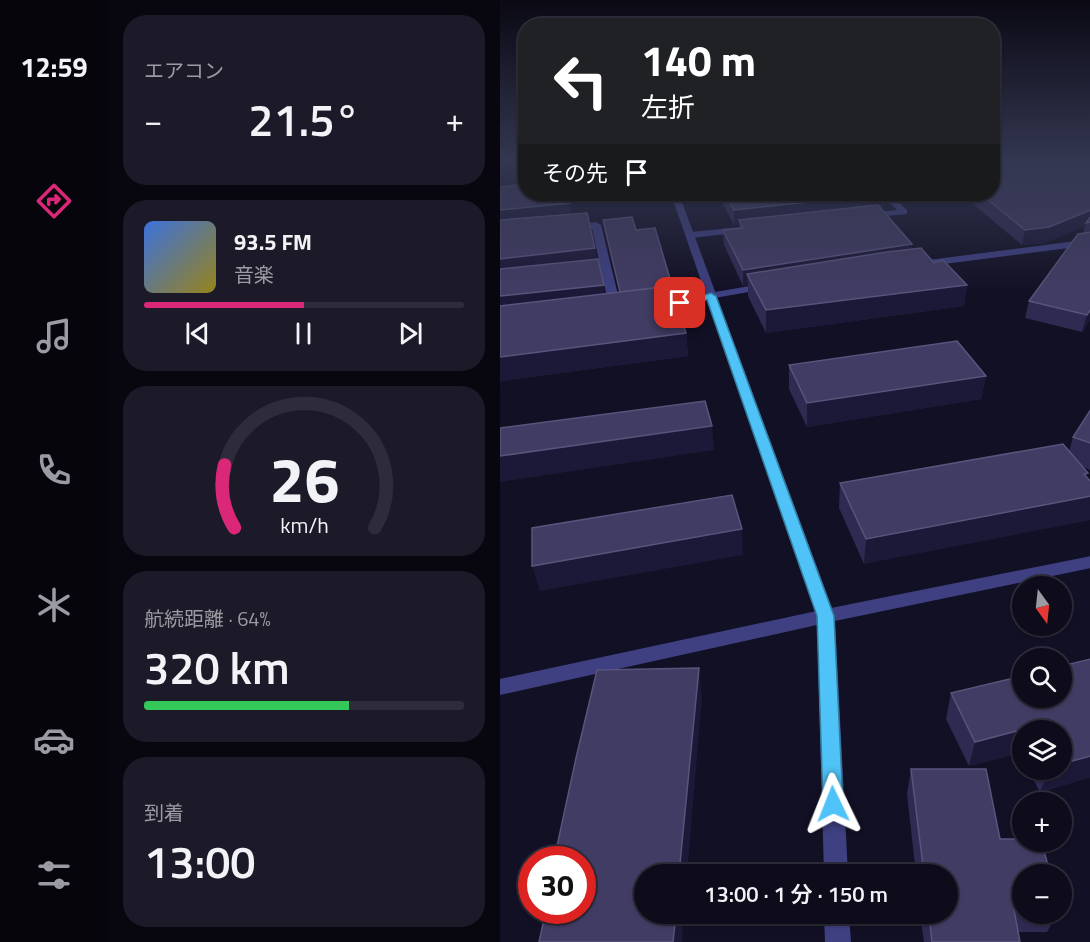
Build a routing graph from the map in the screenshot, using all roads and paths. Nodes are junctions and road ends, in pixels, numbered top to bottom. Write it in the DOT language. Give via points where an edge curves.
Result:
graph roads {
  1 [pos="679,204"];
  2 [pos="895,204"];
  3 [pos="856,218"];
  4 [pos="564,228"];
  5 [pos="750,229"];
  6 [pos="691,236"];
  7 [pos="1091,242"];
  8 [pos="902,267"];
  9 [pos="607,273"];
  10 [pos="595,275"];
  11 [pos="778,285"];
  12 [pos="711,296"];
  13 [pos="648,307"];
  14 [pos="615,310"];
  15 [pos="1091,561"];
  16 [pos="826,616"];
  17 [pos="500,687"];
  18 [pos="836,864"];
  19 [pos="837,924"];
  20 [pos="838,942"];
  1 -- 6 [label="street"];
  2 -- 3 [label="street" via="904,213"];
  4 -- 9 [label="street" via="596,225"];
  5 -- 6 [label="street"];
  6 -- 12 [label="street"];
  7 -- 8 [label="street"];
  9 -- 10 [label="street"];
  9 -- 14 [label="street"];
  11 -- 12 [label="street"];
  12 -- 13 [label="street"];
  12 -- 16 [label="street"];
  15 -- 16 [label="street"];
  16 -- 17 [label="street"];
  16 -- 18 [label="street"];
  19 -- 20 [label="street"];
}
